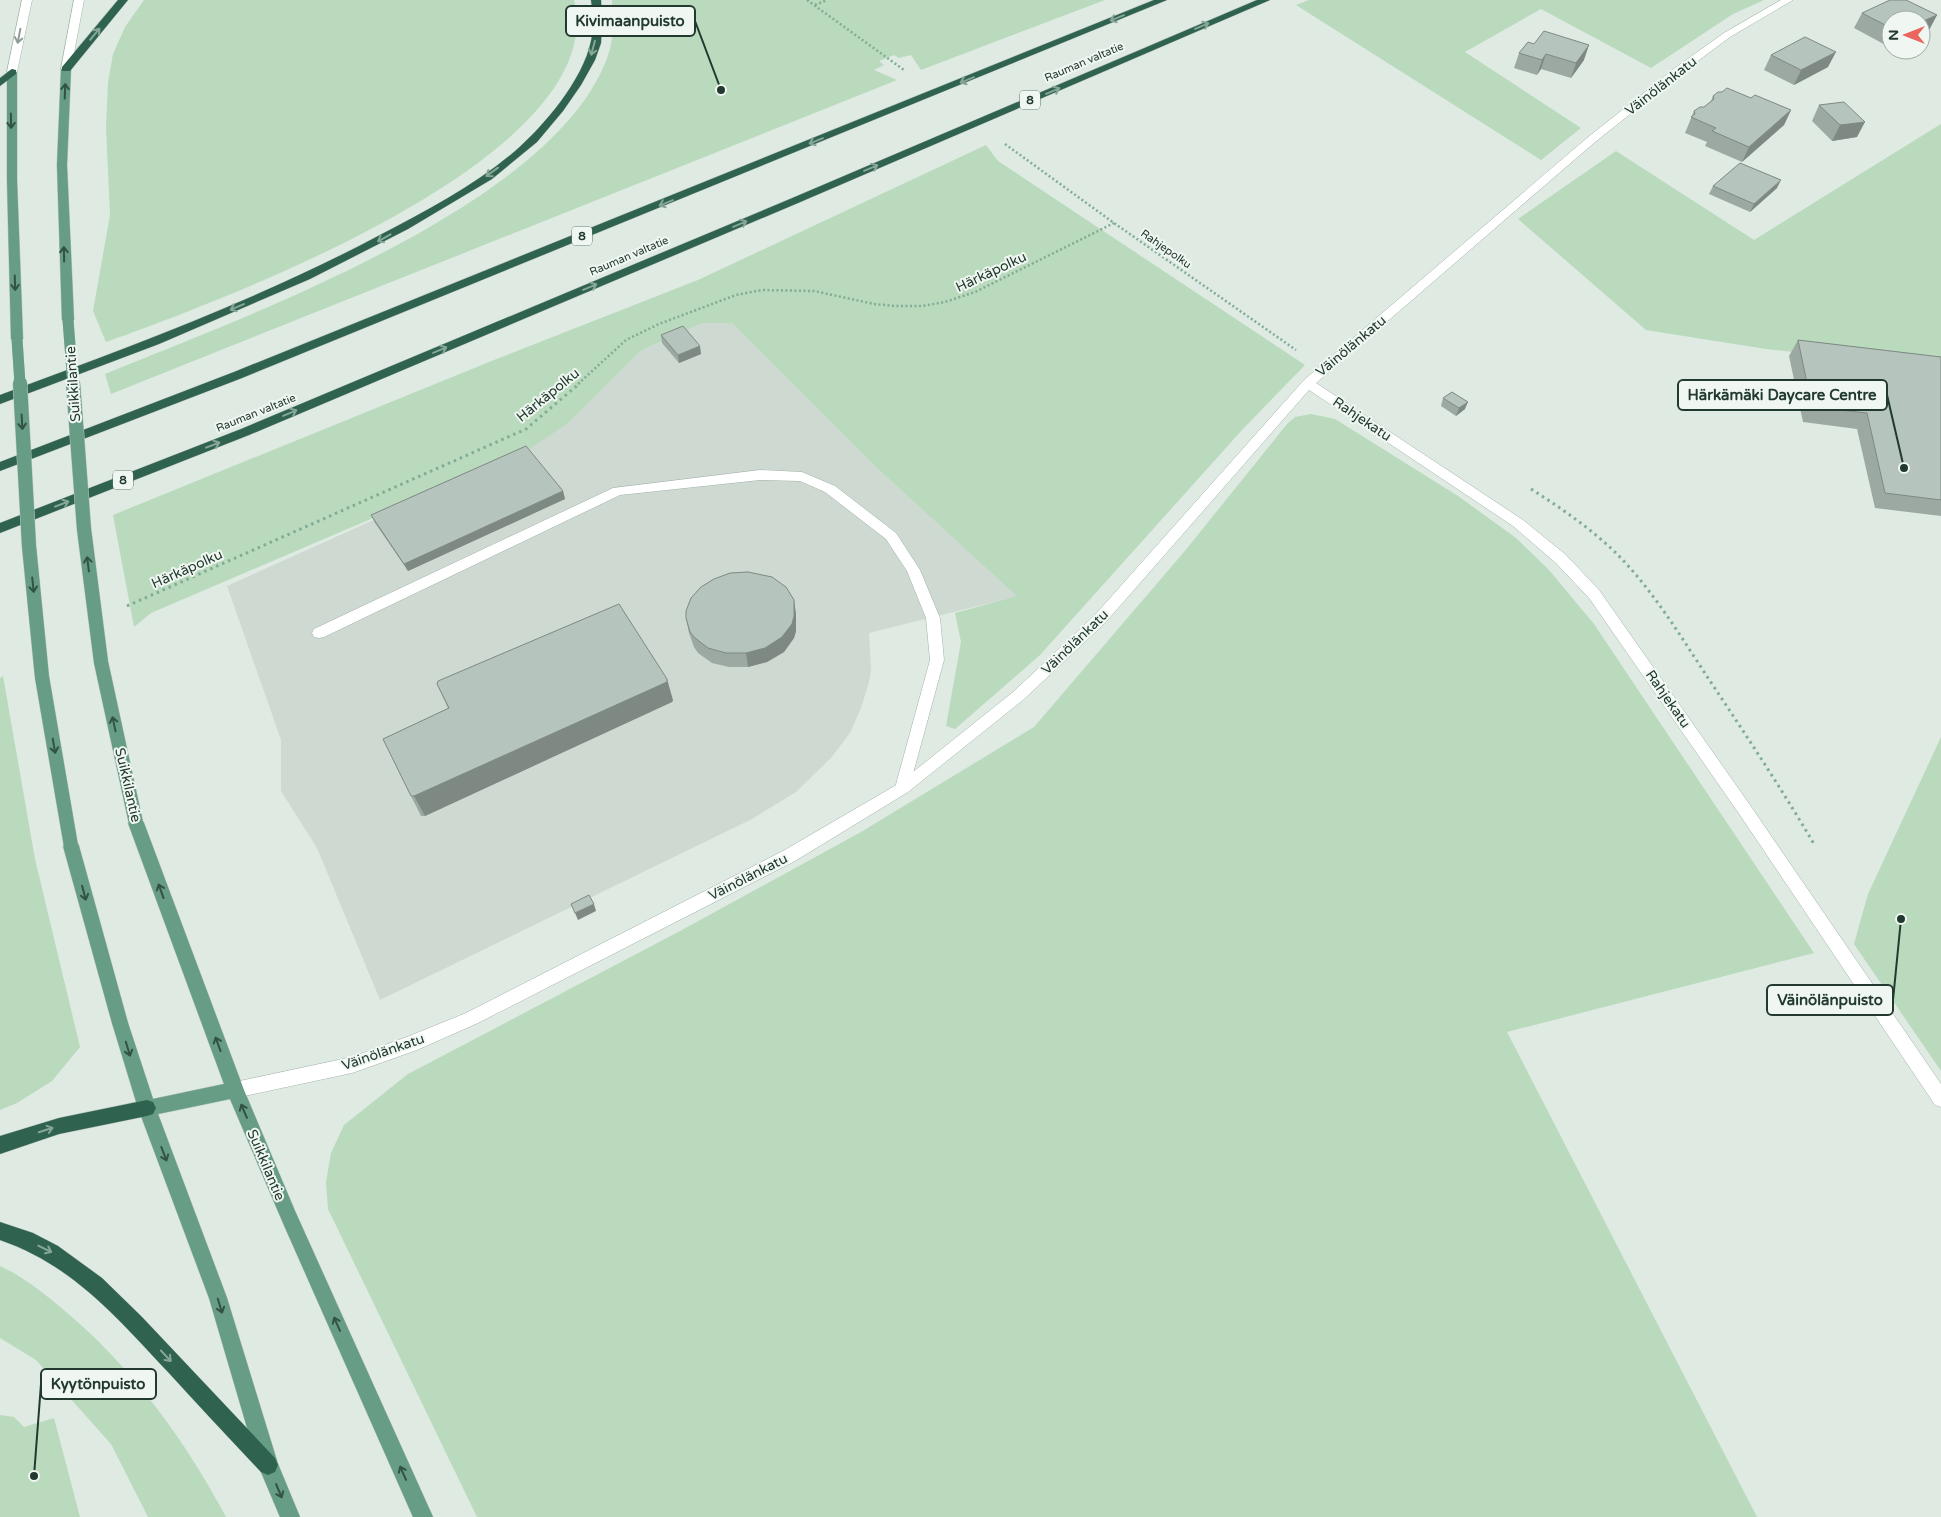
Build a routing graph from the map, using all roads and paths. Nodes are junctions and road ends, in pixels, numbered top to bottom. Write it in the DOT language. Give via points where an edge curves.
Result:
graph roads {
  1 [pos="27,0"];
  2 [pos="79,0"];
  3 [pos="123,0"];
  4 [pos="596,0"];
  5 [pos="807,0"];
  6 [pos="827,0"];
  7 [pos="1162,0"];
  8 [pos="1265,0"];
  9 [pos="1788,0"];
  10 [pos="815,5"];
  11 [pos="66,69"];
  12 [pos="12,72"];
  13 [pos="910,74"];
  14 [pos="0,83"];
  15 [pos="998,139"];
  16 [pos="1114,223"];
  17 [pos="1326,369"];
  18 [pos="1308,383"];
  19 [pos="0,400"];
  20 [pos="0,467"];
  21 [pos="0,528"];
  22 [pos="120,609"];
  23 [pos="319,633"];
  24 [pos="903,788"];
  25 [pos="234,1090"];
  26 [pos="1941,1099"];
  27 [pos="147,1108"];
  28 [pos="0,1145"];
  29 [pos="0,1231"];
  30 [pos="268,1465"];
  31 [pos="290,1517"];
  32 [pos="423,1517"];
  1 -- 12 [label="street, one-way"];
  2 -- 11 [label="street, Suikkilantie"];
  11 -- 3 [label="highway, one-way"];
  4 -- 19 [label="highway, one-way" via="598,18 594,49 564,102 532,140 464,192 372,245 287,285 178,332"];
  5 -- 10 [label="path"];
  6 -- 10 [label="path"];
  7 -- 20 [label="highway, 8, one-way" via="256,368"];
  21 -- 8 [label="highway, Rauman valtatie / 8, one-way" via="245,432"];
  9 -- 17 [label="street, Väinölänkatu" via="1728,35 1657,87"];
  10 -- 13 [label="path"];
  25 -- 11 [label="main road, Suikkilantie, one-way, bridge" via="136,823 101,662 84,529 68,320 62,165"];
  12 -- 14 [label="highway"];
  12 -- 27 [label="main road, one-way, bridge" via="17,339 29,546 42,677 71,846"];
  15 -- 16 [label="path, Rahjepolku"];
  16 -- 17 [label="path, Rahjepolku"];
  16 -- 22 [label="path, Härkäpolku" via="974,292 945,302 895,306 814,291 762,290 736,295 659,324 626,340 526,429"];
  17 -- 18 [label="street, Väinölänkatu"];
  18 -- 24 [label="street, Väinölänkatu" via="1100,619 1018,696"];
  18 -- 26 [label="street, Rahjekatu" via="1518,523 1594,594 1748,813"];
  23 -- 24 [label="street" via="618,491 760,475 802,477 830,489 891,536 914,570 933,618 938,660"];
  24 -- 25 [label="street, Väinölänkatu" via="789,856 472,1018 352,1065"];
  25 -- 27 [label="main road"];
  32 -- 25 [label="main road, Suikkilantie, one-way"];
  28 -- 27 [label="highway, one-way" via="58,1126"];
  27 -- 30 [label="main road, one-way" via="218,1298"];
  29 -- 30 [label="highway, one-way" via="52,1252 89,1280 126,1314"];
  30 -- 31 [label="main road, one-way"];
}
